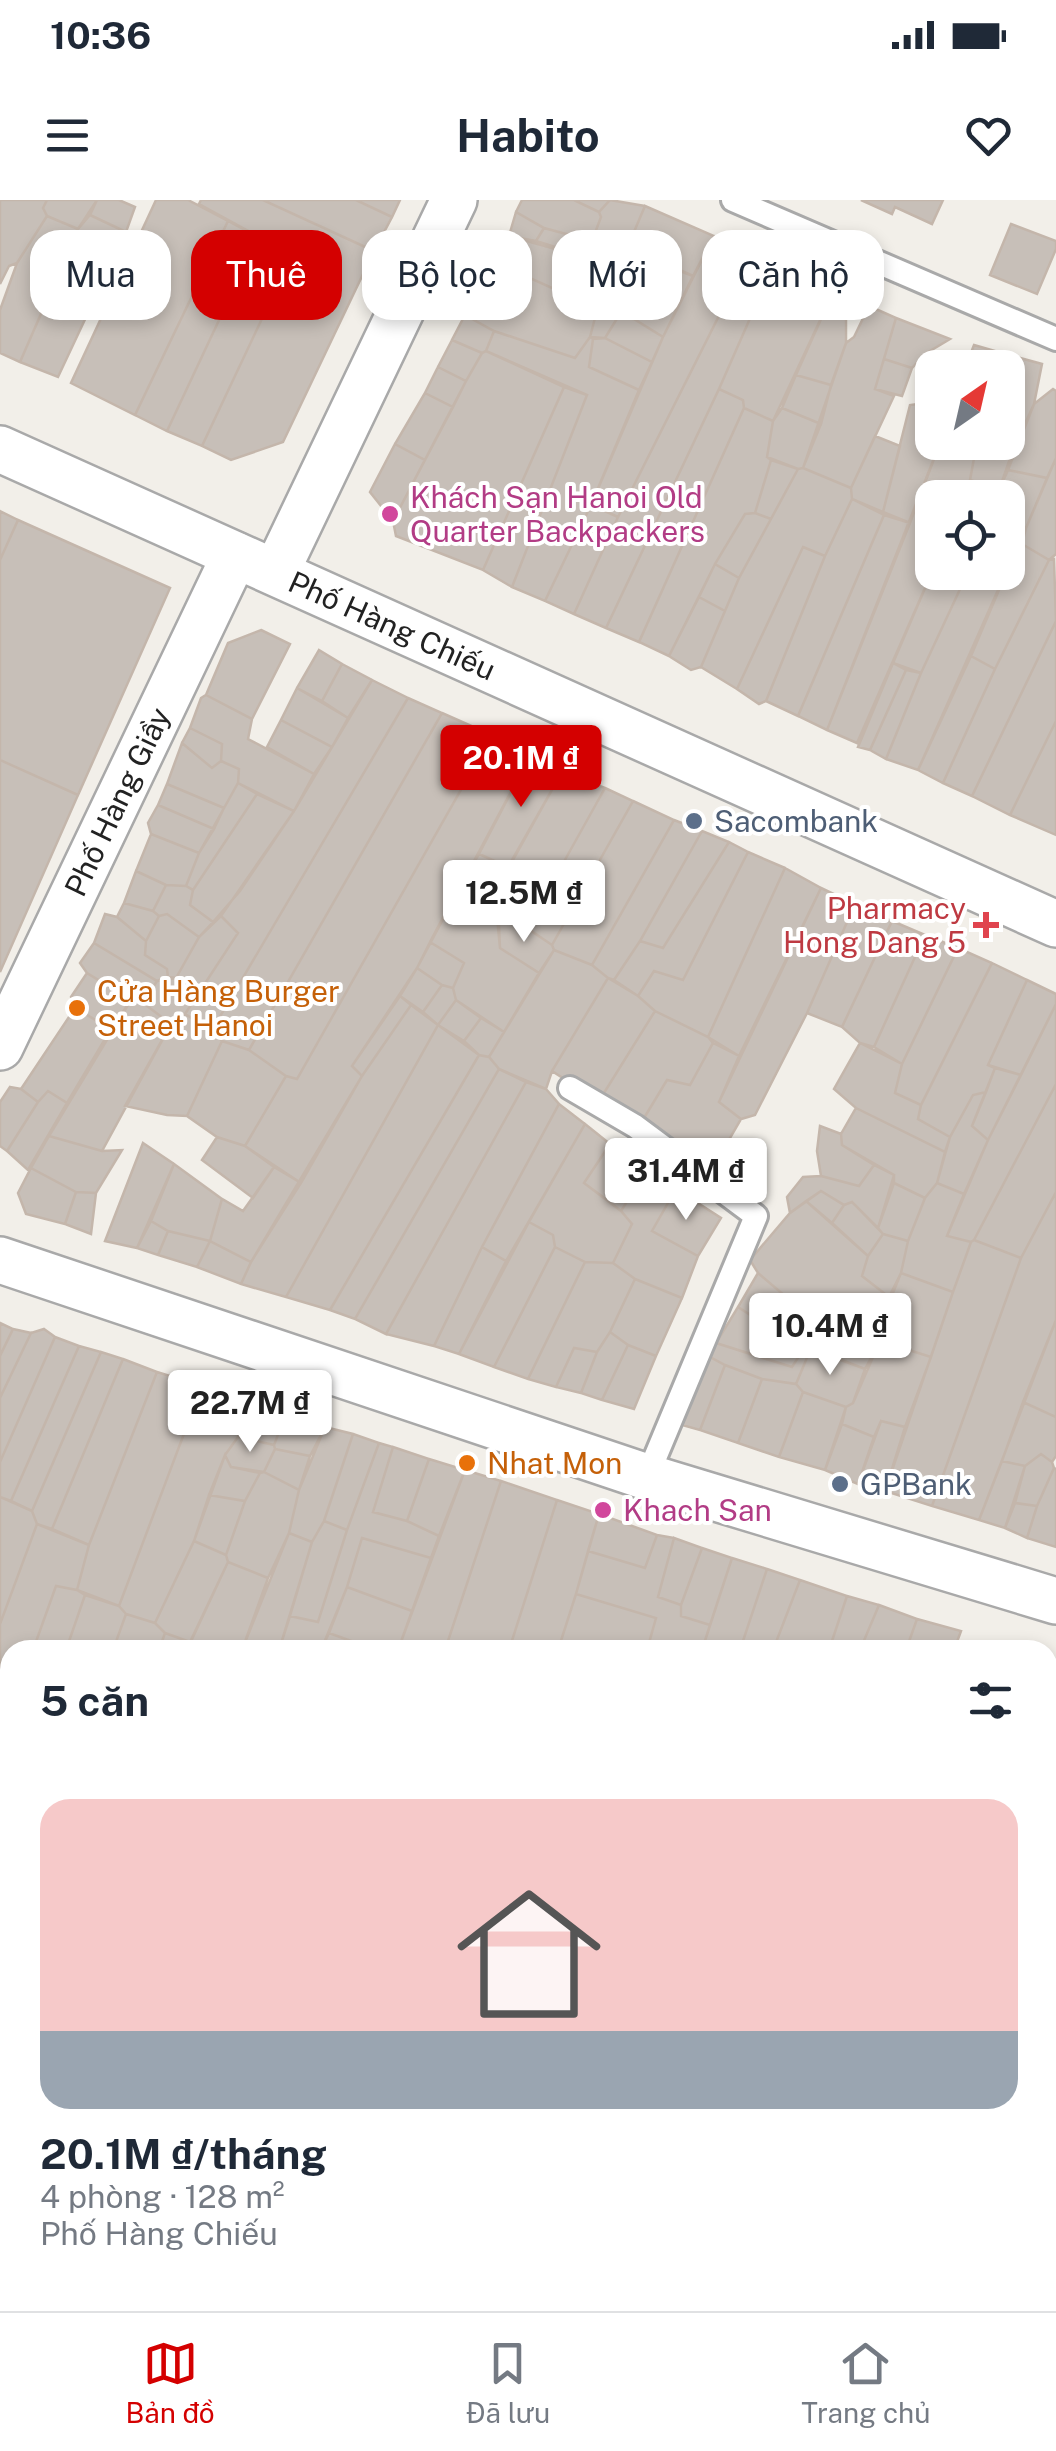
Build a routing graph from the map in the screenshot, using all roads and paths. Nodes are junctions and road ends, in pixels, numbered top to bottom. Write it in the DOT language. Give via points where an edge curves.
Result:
graph roads {
  1 [pos="454,200"];
  2 [pos="733,200"];
  3 [pos="1056,339"];
  4 [pos="0,449"];
  5 [pos="255,564"];
  6 [pos="1056,924"];
  7 [pos="0,1046"];
  8 [pos="570,1088"];
  9 [pos="0,1260"];
  10 [pos="647,1477"];
  11 [pos="1056,1601"];
  1 -- 5 [label="street, Phố Hàng Giầy"];
  2 -- 3 [label="lane"];
  4 -- 5 [label="street, Phố Hàng Chiếu"];
  5 -- 6 [label="street, Phố Hàng Chiếu"];
  5 -- 7 [label="street, Phố Hàng Giầy"];
  8 -- 10 [label="lane" via="636,1126 756,1216"];
  9 -- 10 [label="street"];
  10 -- 11 [label="street"];
}
